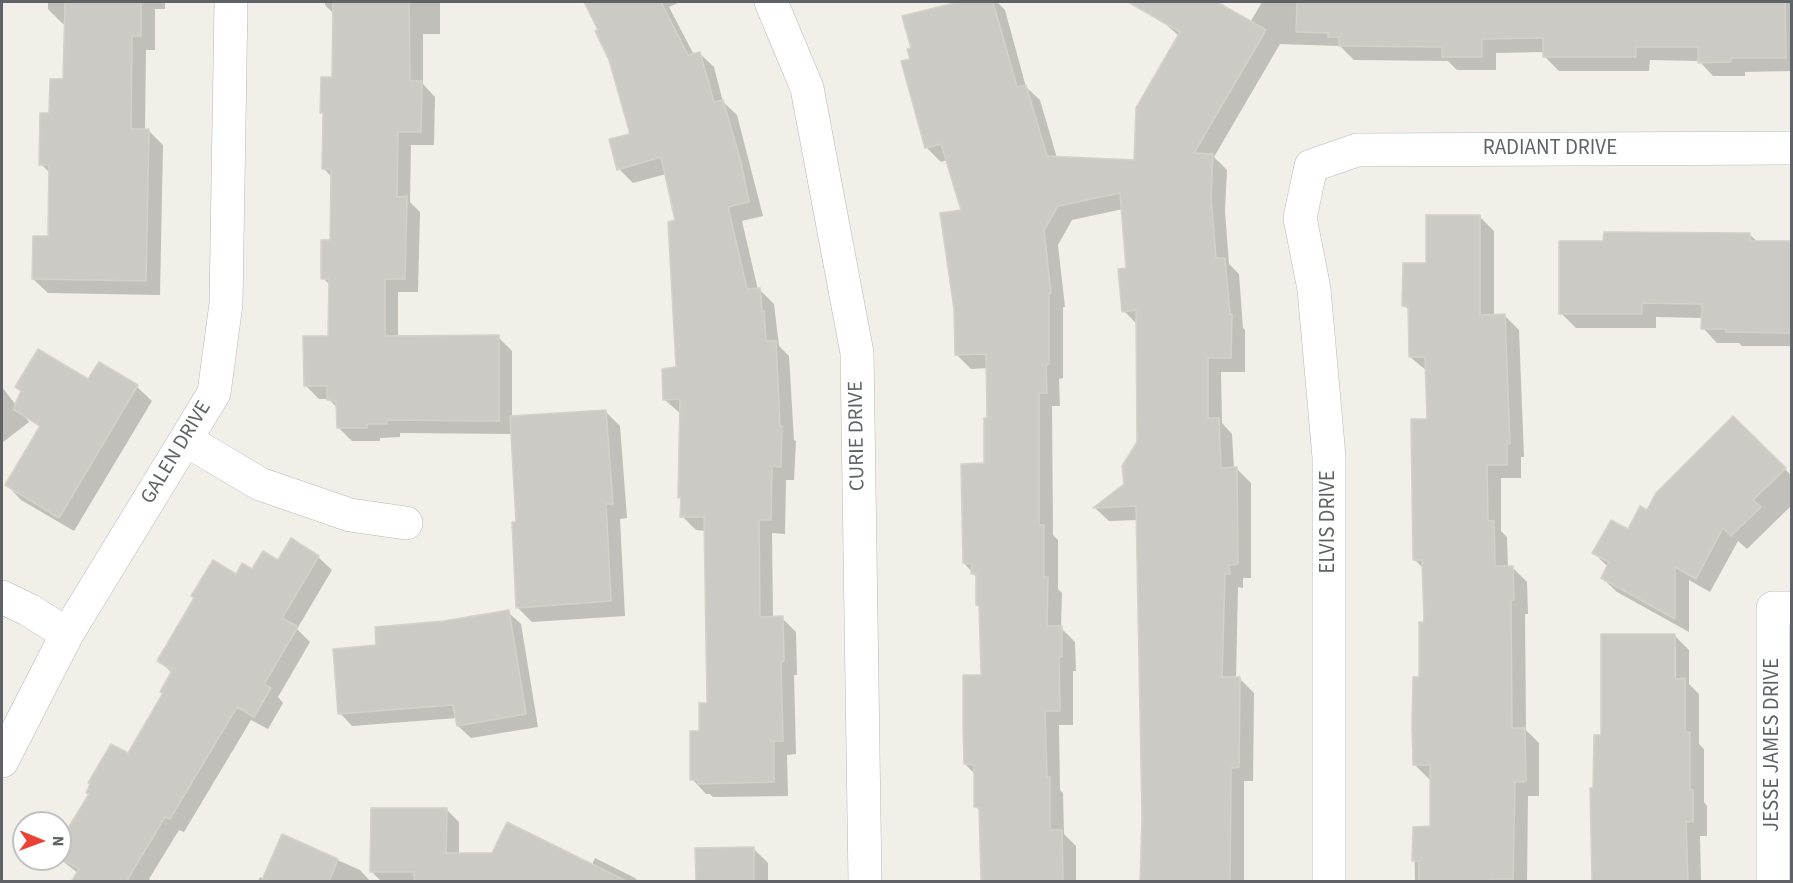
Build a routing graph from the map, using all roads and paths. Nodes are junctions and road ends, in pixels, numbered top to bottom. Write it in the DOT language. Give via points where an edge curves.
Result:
graph roads {
  1 [pos="231,2"];
  2 [pos="771,2"];
  3 [pos="1791,148"];
  4 [pos="1311,166"];
  5 [pos="186,440"];
  6 [pos="406,523"];
  7 [pos="2,597"];
  8 [pos="1782,608"];
  9 [pos="67,634"];
  10 [pos="2,761"];
  11 [pos="865,882"];
  12 [pos="1329,882"];
  13 [pos="1773,882"];
  1 -- 5 [label="street, GALEN DRIVE" via="226,304 214,393"];
  2 -- 11 [label="street, CURIE DRIVE" via="807,88 857,353"];
  3 -- 4 [label="street, RADIANT DRIVE" via="1357,150"];
  4 -- 12 [label="street, ELVIS DRIVE" via="1300,218 1314,289 1329,457"];
  5 -- 6 [label="street" via="260,484 350,515"];
  5 -- 9 [label="street, GALEN DRIVE"];
  7 -- 9 [label="street"];
  8 -- 13 [label="street, JESSE JAMES DRIVE"];
  9 -- 10 [label="street, GALEN DRIVE"];
}
